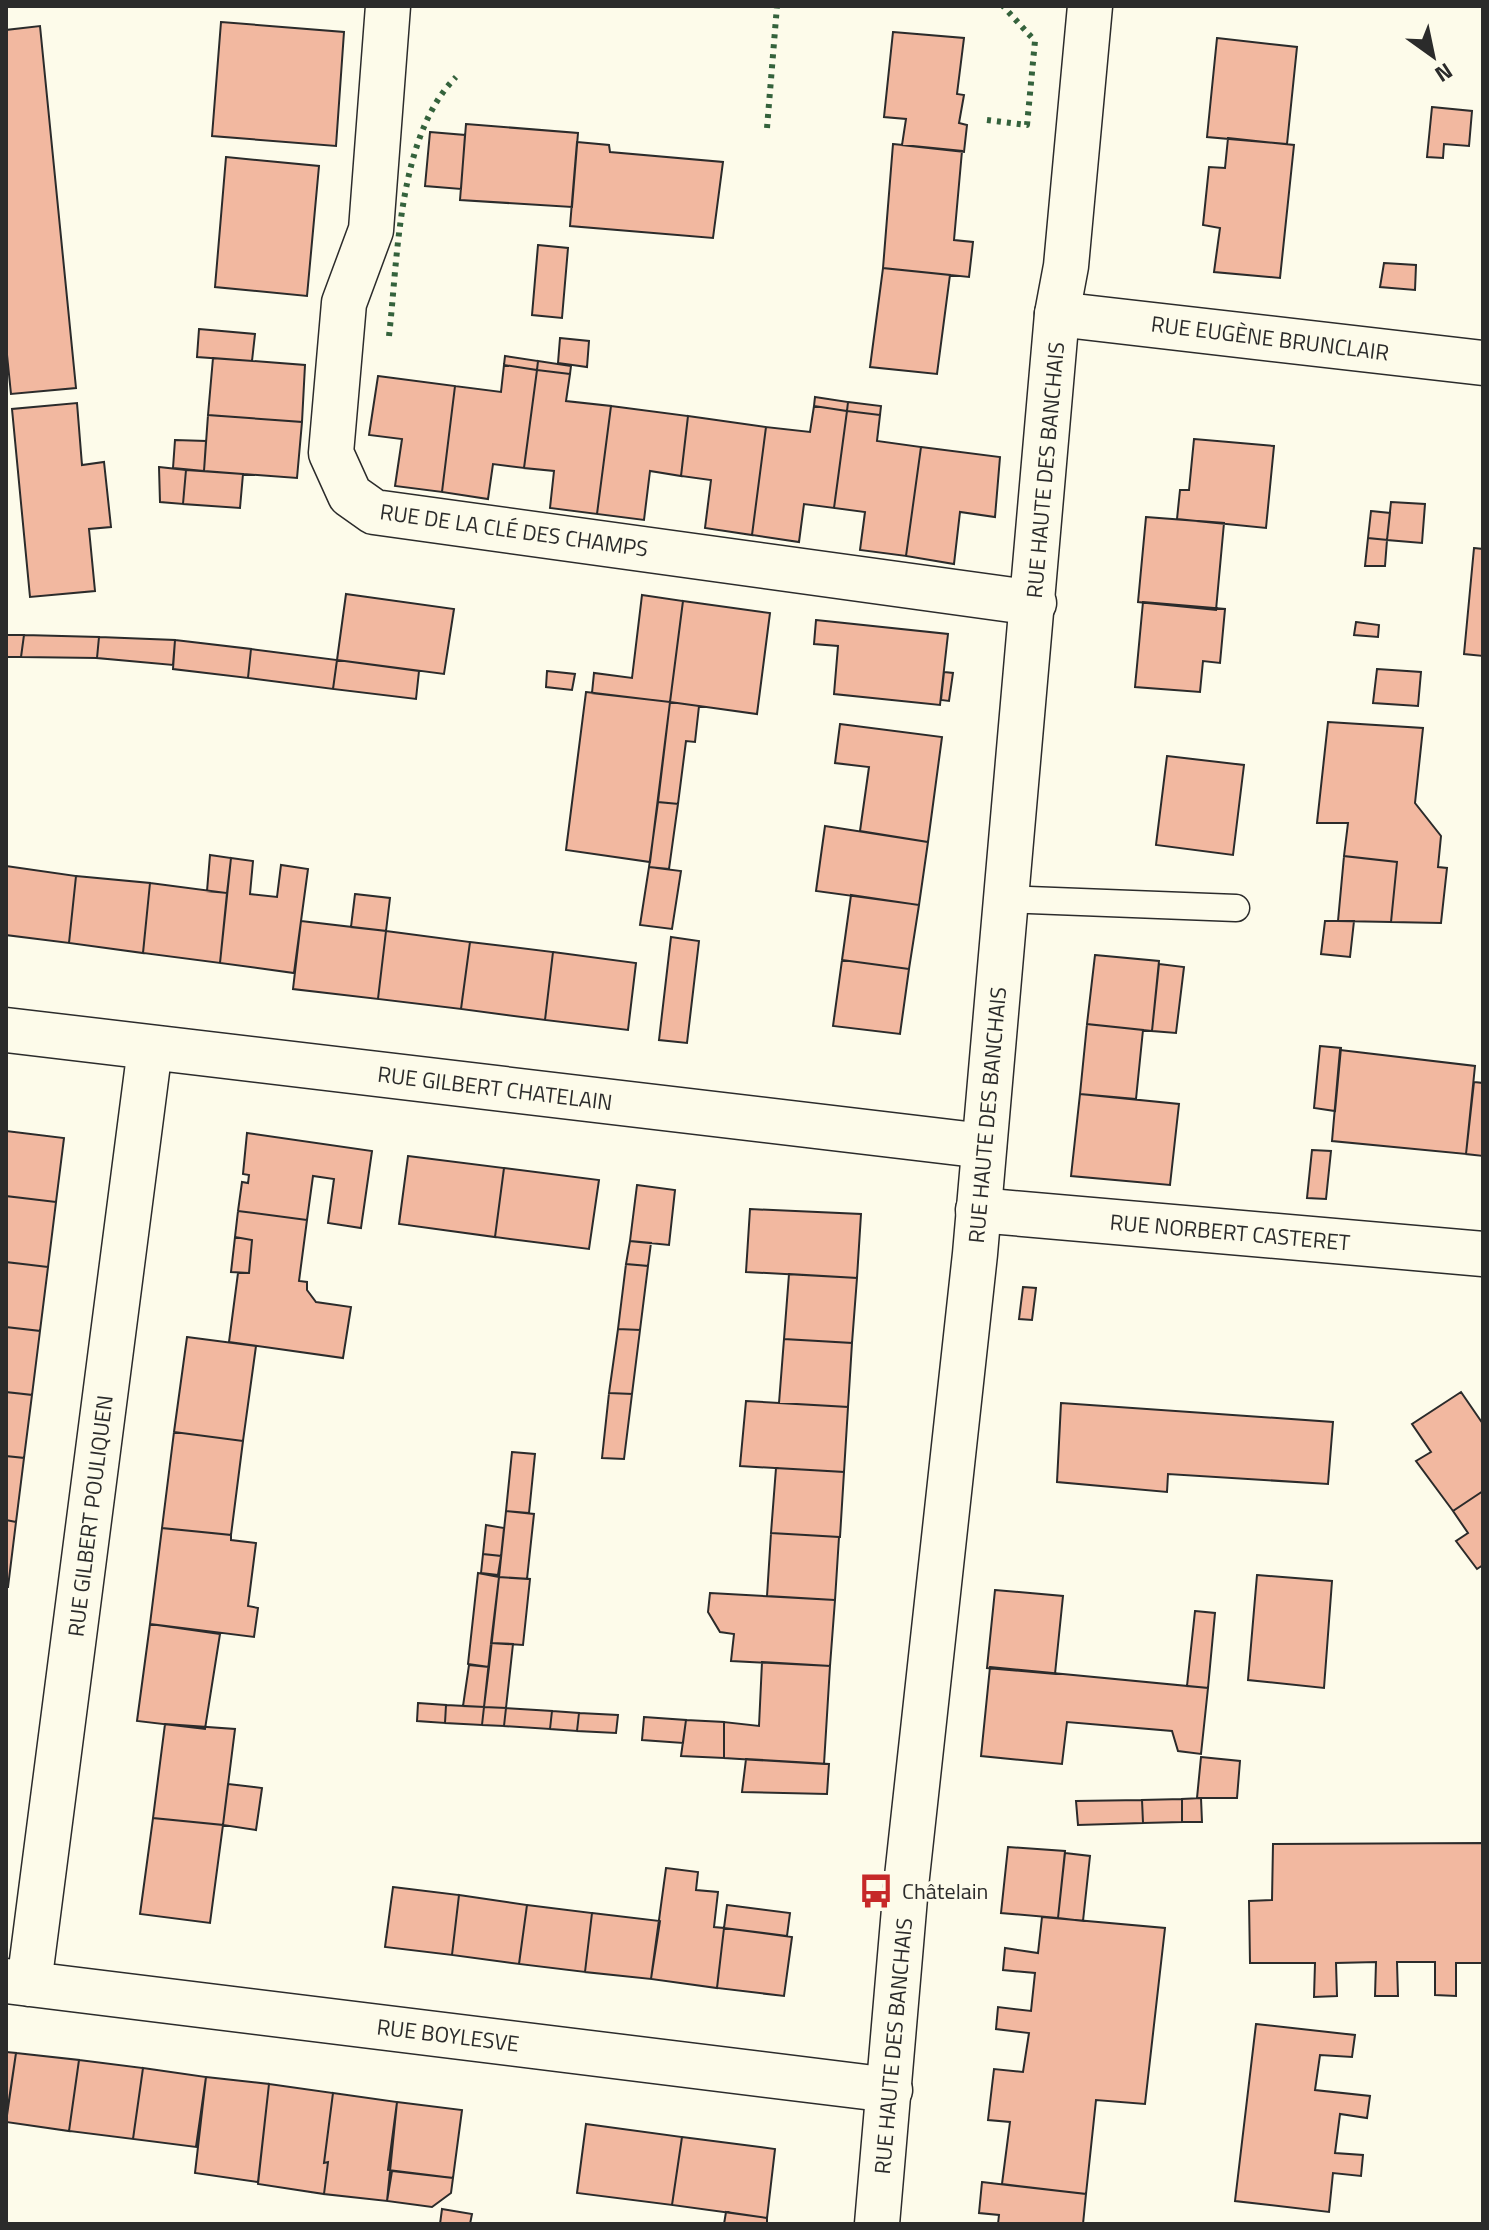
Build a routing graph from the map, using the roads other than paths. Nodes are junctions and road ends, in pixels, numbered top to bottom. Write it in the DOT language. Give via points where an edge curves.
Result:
graph roads {
  1 [pos="388,6"];
  2 [pos="1090,6"];
  3 [pos="1057,314"];
  4 [pos="1483,363"];
  5 [pos="1034,603"];
  6 [pos="1006,899"];
  7 [pos="1236,908"];
  8 [pos="6,1030"];
  9 [pos="150,1048"];
  10 [pos="984,1146"];
  11 [pos="978,1210"];
  12 [pos="1483,1254"];
  13 [pos="17,1982"];
  14 [pos="890,2090"];
  15 [pos="877,2224"];
  1 -- 5 [label="street, RUE DE LA CLÉ DES CHAMPS" via="371,230 344,303 331,453 350,495 374,512"];
  2 -- 3 [label="street, RUE HAUTE DES BANCHAIS"];
  3 -- 4 [label="street, RUE EUGÈNE BRUNCLAIR"];
  3 -- 5 [label="street, RUE HAUTE DES BANCHAIS"];
  5 -- 6 [label="street, RUE HAUTE DES BANCHAIS"];
  6 -- 7 [label="lane"];
  6 -- 10 [label="street, RUE HAUTE DES BANCHAIS"];
  8 -- 9 [label="street, RUE GILBERT CHATELAIN"];
  9 -- 10 [label="street, RUE GILBERT CHATELAIN"];
  9 -- 13 [label="street, RUE GILBERT POULIQUEN"];
  10 -- 11 [label="street, RUE HAUTE DES BANCHAIS"];
  11 -- 12 [label="street, RUE NORBERT CASTERET"];
  11 -- 14 [label="street, RUE HAUTE DES BANCHAIS" via="906,1886"];
  13 -- 14 [label="street, RUE BOYLESVE"];
  14 -- 15 [label="street, RUE HAUTE DES BANCHAIS"];
}
